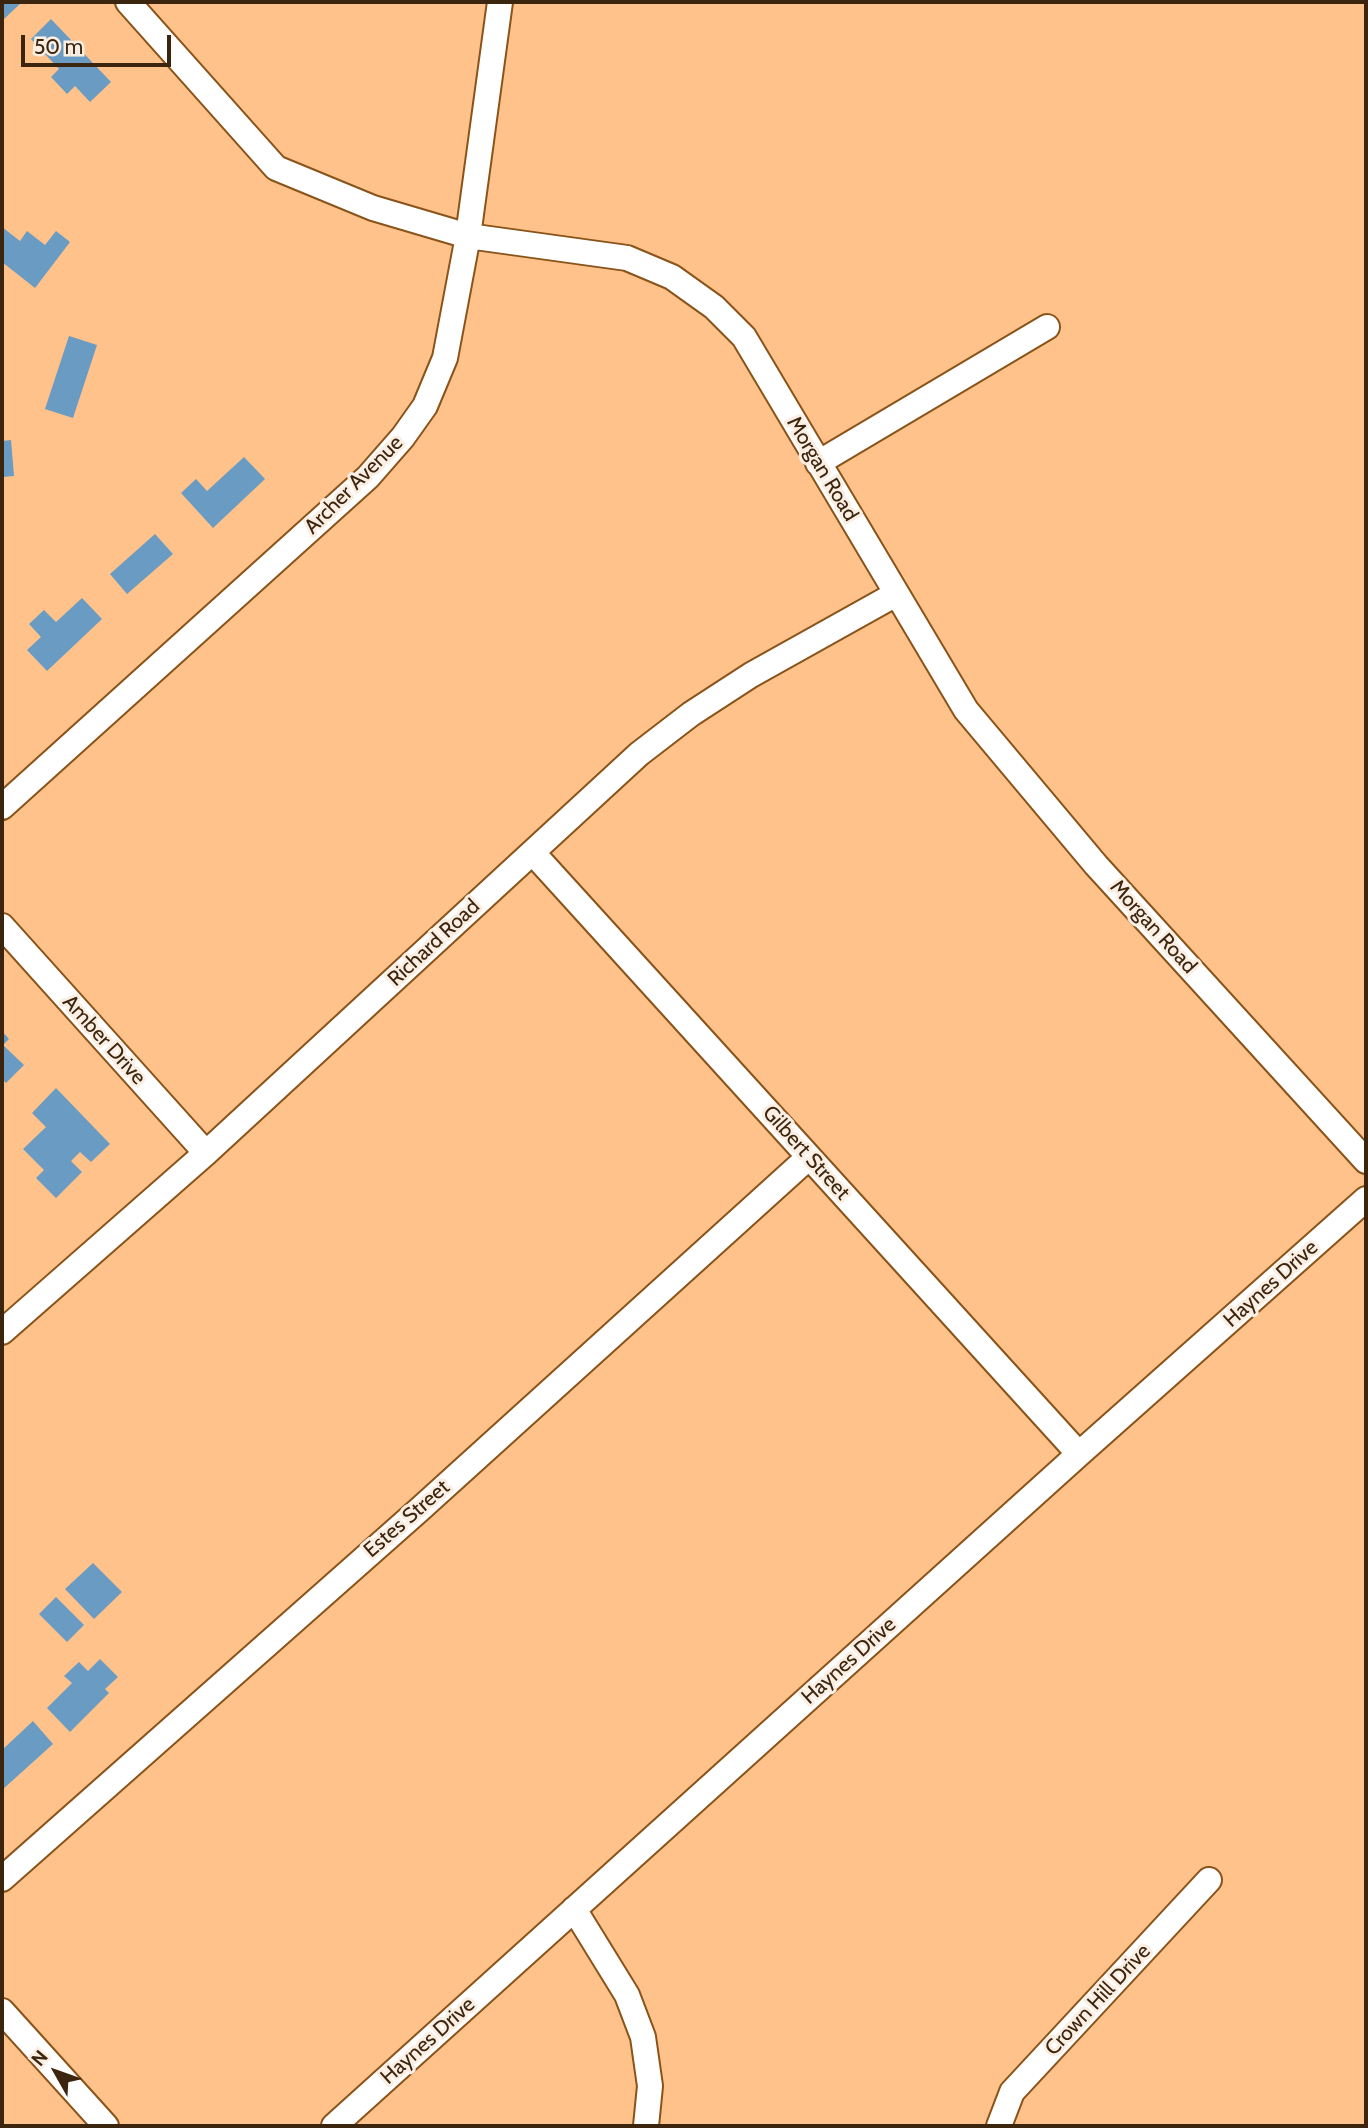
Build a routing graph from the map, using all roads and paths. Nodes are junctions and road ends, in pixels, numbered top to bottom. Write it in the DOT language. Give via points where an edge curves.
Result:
graph roads {
  1 [pos="128,2"];
  2 [pos="500,2"];
  3 [pos="468,236"];
  4 [pos="1046,327"];
  5 [pos="818,463"];
  6 [pos="896,594"];
  7 [pos="2,807"];
  8 [pos="533,853"];
  9 [pos="2,926"];
  10 [pos="206,1153"];
  11 [pos="809,1157"];
  12 [pos="1366,1161"];
  13 [pos="1366,1199"];
  14 [pos="2,1332"];
  15 [pos="1079,1454"];
  16 [pos="2,1879"];
  17 [pos="1209,1880"];
  18 [pos="574,1909"];
  19 [pos="2,2011"];
  20 [pos="106,2126"];
  21 [pos="334,2126"];
  22 [pos="646,2126"];
  23 [pos="999,2126"];
  1 -- 3 [label="street, Morgan Road" via="276,168 373,208"];
  2 -- 3 [label="street, Archer Avenue"];
  3 -- 5 [label="street, Morgan Road" via="627,258 671,277 714,307 744,337"];
  3 -- 7 [label="street, Archer Avenue" via="445,358 425,406 403,437 368,477"];
  4 -- 5 [label="street"];
  5 -- 6 [label="street, Morgan Road"];
  6 -- 8 [label="street, Richard Road" via="691,714 639,754"];
  6 -- 12 [label="street, Morgan Road" via="966,710 1096,865"];
  8 -- 10 [label="street, Richard Road"];
  8 -- 11 [label="street, Gilbert Street"];
  9 -- 10 [label="street, Amber Drive"];
  10 -- 14 [label="street, Richard Road"];
  11 -- 15 [label="street, Gilbert Street"];
  11 -- 16 [label="street, Estes Street"];
  13 -- 15 [label="street, Haynes Drive"];
  15 -- 18 [label="street, Haynes Drive"];
  17 -- 23 [label="street, Crown Hill Drive" via="1012,2092"];
  18 -- 21 [label="street, Haynes Drive"];
  18 -- 22 [label="street" via="627,1995 643,2037 650,2086"];
  19 -- 20 [label="street"];
}
